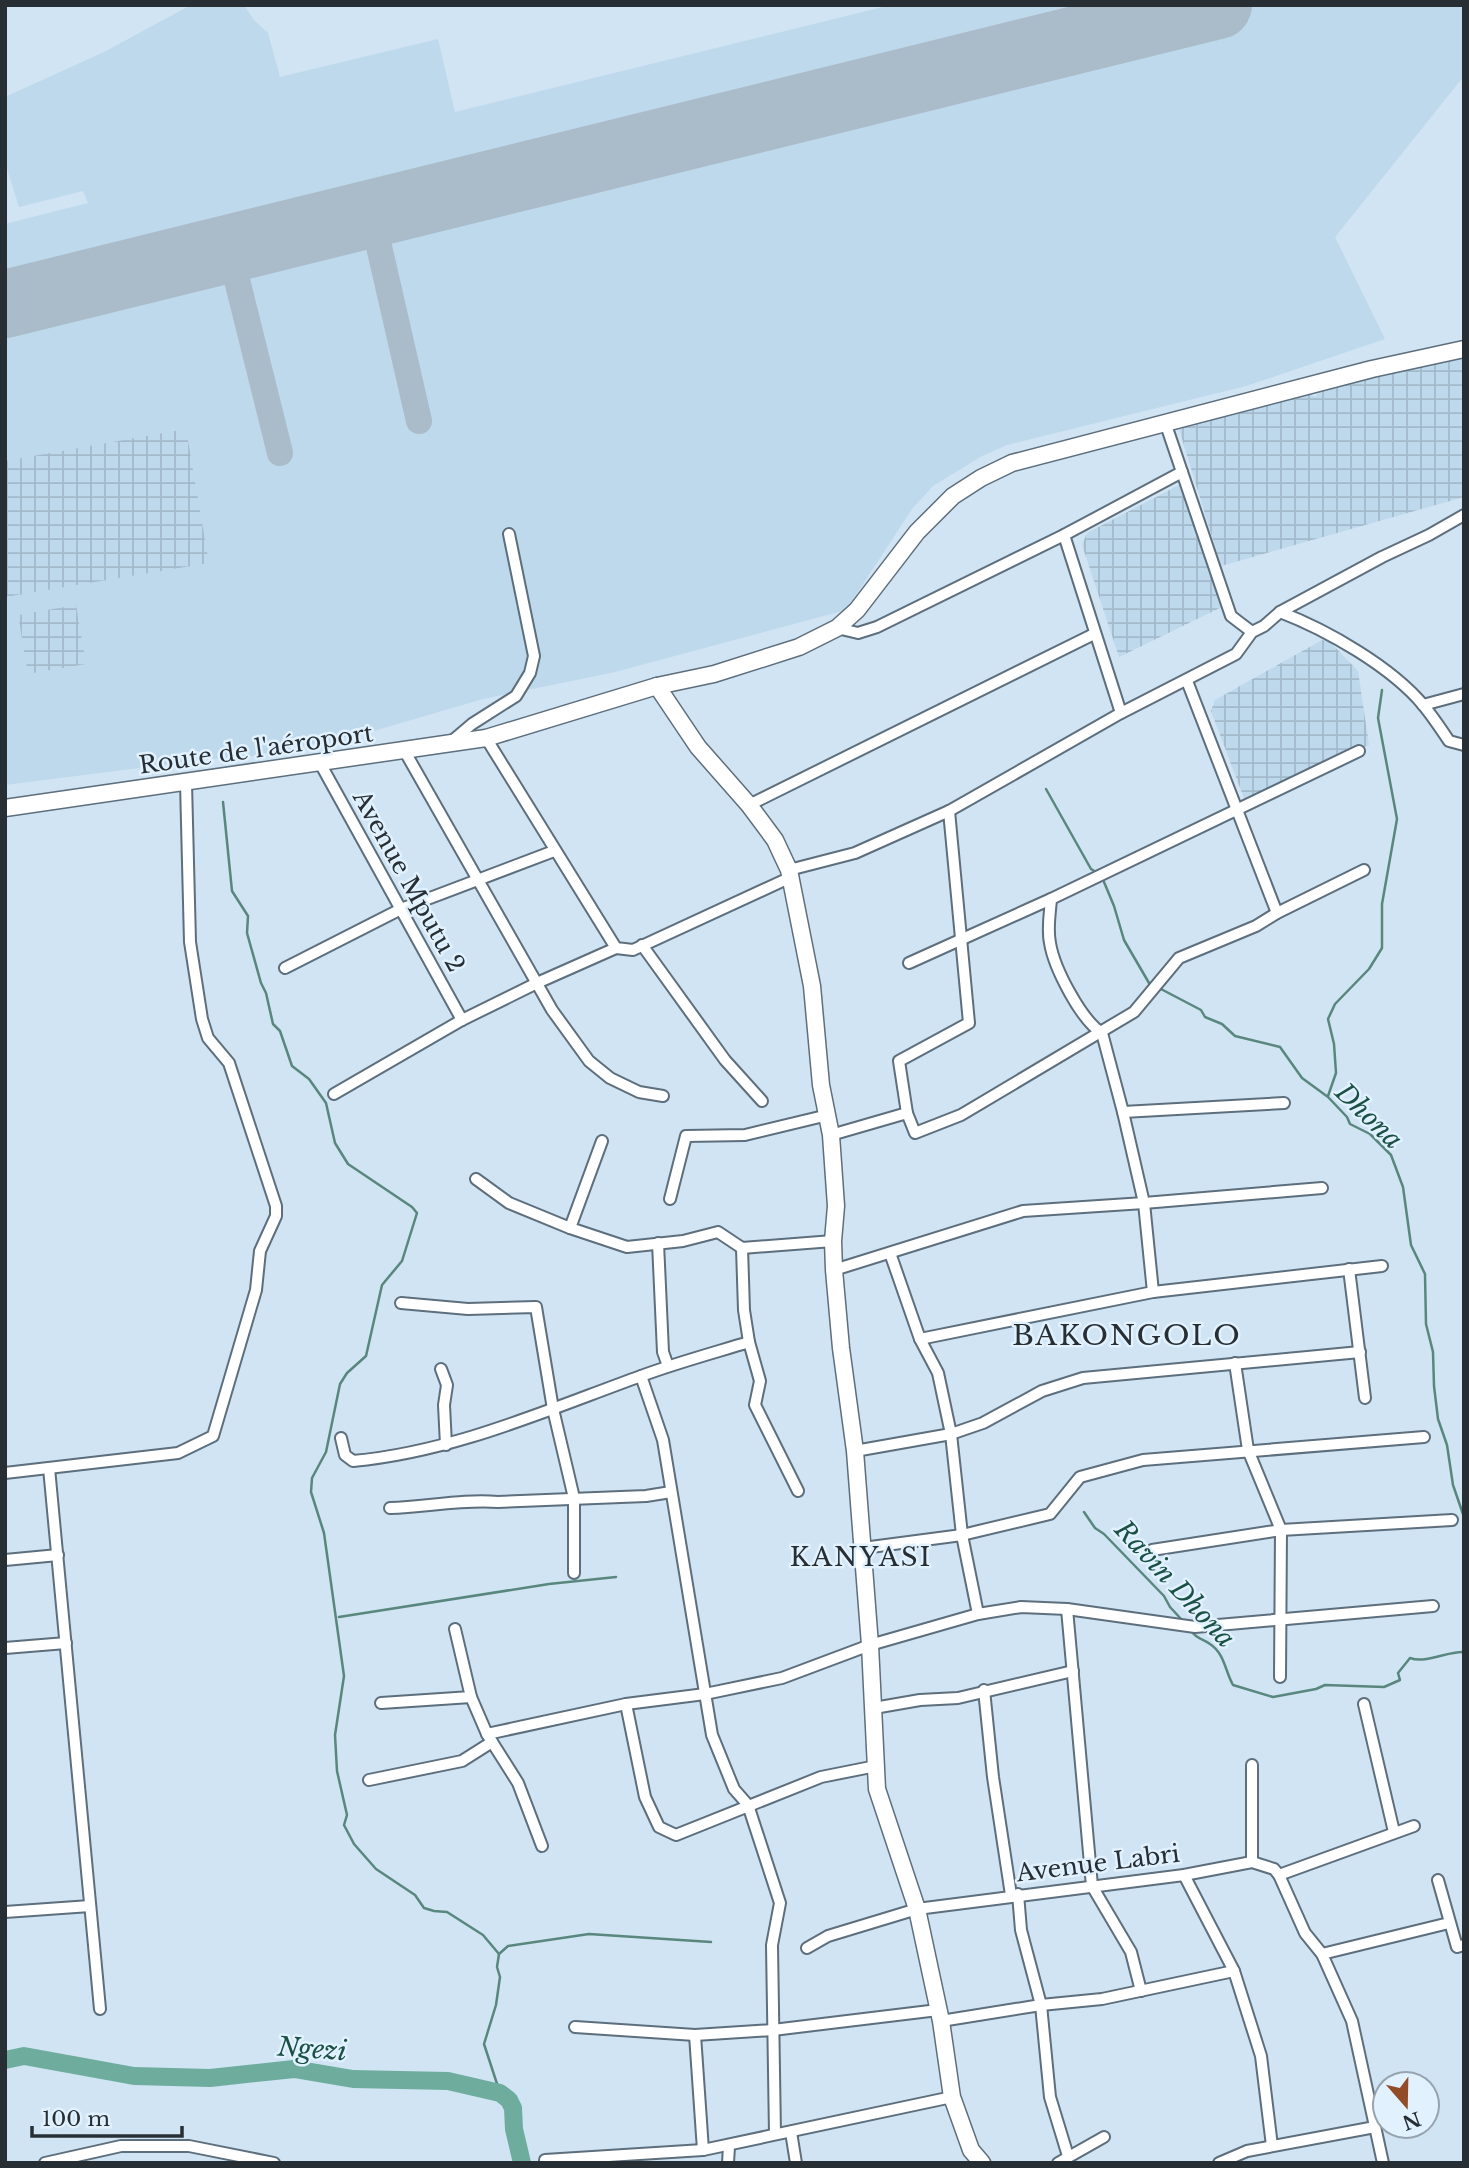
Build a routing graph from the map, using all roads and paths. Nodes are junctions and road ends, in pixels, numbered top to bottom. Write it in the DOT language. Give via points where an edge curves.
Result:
graph roads {
  1 [pos="1464,349"];
  2 [pos="1165,422"];
  3 [pos="1182,472"];
  4 [pos="1464,515"];
  5 [pos="509,534"];
  6 [pos="1064,535"];
  7 [pos="1280,612"];
  8 [pos="836,628"];
  9 [pos="1252,632"];
  10 [pos="1094,634"];
  11 [pos="1187,681"];
  12 [pos="657,686"];
  13 [pos="1464,694"];
  14 [pos="1423,705"];
  15 [pos="1121,713"];
  16 [pos="486,738"];
  17 [pos="450,743"];
  18 [pos="1464,745"];
  19 [pos="404,750"];
  20 [pos="1359,751"];
  21 [pos="320,763"];
  22 [pos="186,783"];
  23 [pos="749,805"];
  24 [pos="5,808"];
  25 [pos="1236,808"];
  26 [pos="948,811"];
  27 [pos="554,850"];
  28 [pos="1364,870"];
  29 [pos="789,874"];
  30 [pos="477,879"];
  31 [pos="1051,899"];
  32 [pos="401,909"];
  33 [pos="1277,913"];
  34 [pos="960,938"];
  35 [pos="642,945"];
  36 [pos="616,948"];
  37 [pos="909,963"];
  38 [pos="285,968"];
  39 [pos="537,983"];
  40 [pos="462,1020"];
  41 [pos="1102,1033"];
  42 [pos="334,1094"];
  43 [pos="663,1096"];
  44 [pos="762,1101"];
  45 [pos="1284,1103"];
  46 [pos="1123,1112"];
  47 [pos="907,1113"];
  48 [pos="828,1115"];
  49 [pos="831,1135"];
  50 [pos="602,1141"];
  51 [pos="476,1180"];
  52 [pos="1322,1188"];
  53 [pos="670,1199"];
  54 [pos="1144,1203"];
  55 [pos="570,1228"];
  56 [pos="833,1241"];
  57 [pos="658,1243"];
  58 [pos="741,1248"];
  59 [pos="890,1253"];
  60 [pos="1382,1266"];
  61 [pos="1349,1269"];
  62 [pos="834,1270"];
  63 [pos="1153,1292"];
  64 [pos="401,1303"];
  65 [pos="920,1339"];
  66 [pos="749,1342"];
  67 [pos="1360,1352"];
  68 [pos="1235,1363"];
  69 [pos="668,1366"];
  70 [pos="441,1369"];
  71 [pos="641,1376"];
  72 [pos="1365,1398"];
  73 [pos="553,1409"];
  74 [pos="951,1434"];
  75 [pos="1424,1437"];
  76 [pos="341,1438"];
  77 [pos="446,1445"];
  78 [pos="1248,1450"];
  79 [pos="855,1451"];
  80 [pos="49,1468"];
  81 [pos="5,1473"];
  82 [pos="798,1491"];
  83 [pos="671,1492"];
  84 [pos="574,1498"];
  85 [pos="390,1508"];
  86 [pos="1452,1520"];
  87 [pos="1281,1530"];
  88 [pos="962,1535"];
  89 [pos="863,1548"];
  90 [pos="1152,1550"];
  91 [pos="58,1555"];
  92 [pos="5,1560"];
  93 [pos="575,1573"];
  94 [pos="1433,1606"];
  95 [pos="1068,1609"];
  96 [pos="978,1614"];
  97 [pos="1280,1620"];
  98 [pos="455,1629"];
  99 [pos="66,1643"];
  100 [pos="870,1645"];
  101 [pos="5,1648"];
  102 [pos="1073,1671"];
  103 [pos="1280,1677"];
  104 [pos="984,1690"];
  105 [pos="705,1694"];
  106 [pos="471,1697"];
  107 [pos="381,1703"];
  108 [pos="626,1704"];
  109 [pos="1364,1704"];
  110 [pos="874,1708"];
  111 [pos="490,1738"];
  112 [pos="1252,1765"];
  113 [pos="876,1766"];
  114 [pos="369,1780"];
  115 [pos="748,1805"];
  116 [pos="1414,1825"];
  117 [pos="1394,1832"];
  118 [pos="542,1846"];
  119 [pos="1252,1862"];
  120 [pos="1184,1875"];
  121 [pos="1279,1875"];
  122 [pos="1437,1880"];
  123 [pos="1092,1886"];
  124 [pos="1014,1895"];
  125 [pos="90,1906"];
  126 [pos="917,1909"];
  127 [pos="5,1912"];
  128 [pos="1449,1923"];
  129 [pos="1464,1945"];
  130 [pos="807,1948"];
  131 [pos="1322,1954"];
  132 [pos="1234,1971"];
  133 [pos="1141,1991"];
  134 [pos="1041,2005"];
  135 [pos="100,2009"];
  136 [pos="940,2015"];
  137 [pos="575,2027"];
  138 [pos="774,2030"];
  139 [pos="695,2035"];
  140 [pos="952,2097"];
  141 [pos="1371,2109"];
  142 [pos="1371,2128"];
  143 [pos="791,2132"];
  144 [pos="775,2134"];
  145 [pos="1104,2137"];
  146 [pos="1378,2140"];
  147 [pos="729,2146"];
  148 [pos="1272,2146"];
  149 [pos="703,2150"];
  150 [pos="1063,2159"];
  151 [pos="545,2160"];
  152 [pos="45,2163"];
  153 [pos="274,2163"];
  154 [pos="728,2163"];
  155 [pos="796,2163"];
  156 [pos="982,2163"];
  157 [pos="1219,2163"];
  158 [pos="1383,2163"];
  1 -- 2 [label="street, Route de l'aéroport"];
  2 -- 3 [label="street"];
  2 -- 8 [label="street, Route de l'aéroport" via="1012,463 953,495 916,532 857,610"];
  3 -- 6 [label="street"];
  3 -- 9 [label="street" via="1231,616"];
  4 -- 7 [label="street"];
  5 -- 17 [label="street" via="534,656 530,673 516,696"];
  6 -- 8 [label="street" via="877,627 859,633"];
  6 -- 10 [label="street"];
  7 -- 9 [label="street"];
  7 -- 14 [label="street" via="1306,622 1385,669"];
  8 -- 12 [label="street, Route de l'aéroport" via="799,646 714,674"];
  9 -- 11 [label="street" via="1236,654"];
  10 -- 15 [label="street"];
  10 -- 23 [label="street"];
  11 -- 15 [label="street"];
  11 -- 25 [label="street"];
  12 -- 16 [label="street, Route de l'aéroport"];
  12 -- 23 [label="street" via="698,747"];
  13 -- 14 [label="street"];
  14 -- 18 [label="street" via="1449,741"];
  15 -- 26 [label="street"];
  16 -- 17 [label="street, Route de l'aéroport"];
  16 -- 27 [label="street"];
  17 -- 19 [label="street, Route de l'aéroport"];
  19 -- 21 [label="street, Route de l'aéroport"];
  19 -- 30 [label="street"];
  20 -- 25 [label="street"];
  21 -- 22 [label="street, Route de l'aéroport"];
  21 -- 32 [label="street, Avenue Mputu 2"];
  22 -- 24 [label="street, Route de l'aéroport"];
  22 -- 80 [label="street" via="190,942 202,1019 208,1038 229,1063 275,1199 276,1216 260,1251 256,1290 213,1436 178,1453"];
  23 -- 29 [label="street" via="775,840"];
  25 -- 31 [label="street"];
  25 -- 33 [label="street"];
  26 -- 29 [label="street" via="855,853"];
  26 -- 34 [label="street"];
  27 -- 30 [label="street"];
  27 -- 36 [label="street"];
  28 -- 33 [label="street"];
  29 -- 35 [label="street"];
  29 -- 48 [label="street" via="812,986"];
  30 -- 32 [label="street"];
  30 -- 39 [label="street"];
  31 -- 34 [label="street"];
  31 -- 41 [label="street" via="1049,942 1057,967 1091,1027"];
  32 -- 38 [label="street"];
  32 -- 40 [label="street, Avenue Mputu 2"];
  33 -- 41 [label="street" via="1179,958 1135,1012"];
  34 -- 37 [label="street"];
  34 -- 47 [label="street" via="969,1023 899,1061"];
  35 -- 36 [label="street" via="633,950"];
  35 -- 44 [label="street" via="725,1060"];
  36 -- 39 [label="street"];
  39 -- 40 [label="street"];
  39 -- 43 [label="street" via="589,1061 639,1092"];
  40 -- 42 [label="street"];
  41 -- 46 [label="street"];
  41 -- 47 [label="street" via="961,1115 915,1133"];
  45 -- 46 [label="street"];
  46 -- 54 [label="street"];
  47 -- 49 [label="street"];
  48 -- 49 [label="street"];
  48 -- 53 [label="street" via="745,1135 686,1136"];
  49 -- 56 [label="street" via="836,1206"];
  50 -- 55 [label="street"];
  51 -- 55 [label="street" via="509,1203"];
  52 -- 54 [label="street"];
  54 -- 59 [label="street" via="1023,1211"];
  54 -- 63 [label="street"];
  55 -- 57 [label="street" via="627,1247"];
  56 -- 58 [label="street"];
  56 -- 62 [label="street"];
  57 -- 58 [label="street" via="718,1232"];
  57 -- 69 [label="street" via="663,1352"];
  58 -- 66 [label="street"];
  59 -- 62 [label="street"];
  59 -- 65 [label="street"];
  60 -- 61 [label="street"];
  61 -- 63 [label="street"];
  61 -- 67 [label="street"];
  62 -- 79 [label="street"];
  63 -- 65 [label="street"];
  64 -- 73 [label="street" via="468,1309 536,1307"];
  65 -- 74 [label="street" via="938,1373"];
  66 -- 69 [label="street"];
  66 -- 82 [label="street" via="760,1381 755,1405"];
  67 -- 68 [label="street"];
  67 -- 72 [label="street"];
  68 -- 74 [label="street" via="1083,1378 1042,1391 983,1423"];
  68 -- 78 [label="street"];
  69 -- 71 [label="street"];
  70 -- 77 [label="street" via="447,1385"];
  71 -- 73 [label="street"];
  71 -- 83 [label="street" via="663,1440"];
  73 -- 77 [label="street"];
  73 -- 84 [label="street"];
  74 -- 79 [label="street"];
  74 -- 88 [label="street"];
  75 -- 78 [label="street"];
  76 -- 77 [label="street" via="345,1455 353,1461 394,1458"];
  78 -- 87 [label="street"];
  78 -- 88 [label="street" via="1143,1460 1080,1477 1050,1514"];
  79 -- 89 [label="street"];
  80 -- 81 [label="street"];
  80 -- 91 [label="street"];
  83 -- 84 [label="street"];
  83 -- 105 [label="street"];
  84 -- 85 [label="street"];
  84 -- 93 [label="street"];
  86 -- 87 [label="street"];
  87 -- 90 [label="street"];
  87 -- 97 [label="street"];
  88 -- 89 [label="street"];
  88 -- 96 [label="street"];
  89 -- 100 [label="street"];
  91 -- 92 [label="street"];
  91 -- 99 [label="street"];
  94 -- 97 [label="street"];
  95 -- 96 [label="street" via="1021,1607"];
  95 -- 97 [label="street" via="1195,1628"];
  95 -- 102 [label="street"];
  96 -- 100 [label="street"];
  97 -- 103 [label="street"];
  98 -- 106 [label="street"];
  99 -- 101 [label="street"];
  99 -- 125 [label="street"];
  100 -- 105 [label="street" via="782,1678"];
  100 -- 110 [label="street"];
  102 -- 104 [label="street"];
  102 -- 123 [label="street"];
  104 -- 110 [label="street" via="958,1698"];
  104 -- 124 [label="street" via="993,1777"];
  105 -- 108 [label="street"];
  105 -- 115 [label="street" via="712,1735 734,1789"];
  106 -- 107 [label="street"];
  106 -- 111 [label="street"];
  108 -- 111 [label="street"];
  108 -- 115 [label="street" via="645,1797 659,1827 676,1835"];
  109 -- 117 [label="street"];
  110 -- 113 [label="street"];
  111 -- 114 [label="street" via="461,1761"];
  111 -- 118 [label="street" via="517,1783"];
  112 -- 119 [label="street"];
  113 -- 115 [label="street" via="821,1777"];
  113 -- 126 [label="street" via="877,1789"];
  115 -- 138 [label="street" via="779,1903 772,1945"];
  116 -- 117 [label="street"];
  117 -- 121 [label="street"];
  119 -- 120 [label="street, Avenue Labri"];
  119 -- 121 [label="street"];
  120 -- 123 [label="street, Avenue Labri"];
  120 -- 132 [label="street"];
  121 -- 131 [label="street" via="1305,1933"];
  122 -- 128 [label="street"];
  123 -- 124 [label="street, Avenue Labri"];
  123 -- 133 [label="street" via="1131,1952"];
  124 -- 126 [label="street, Avenue Labri"];
  124 -- 134 [label="street"];
  125 -- 127 [label="street"];
  125 -- 135 [label="street"];
  126 -- 130 [label="street, Avenue Labri" via="828,1936"];
  126 -- 136 [label="street"];
  128 -- 129 [label="street" via="1457,1947"];
  128 -- 131 [label="street"];
  131 -- 141 [label="street" via="1352,2021"];
  132 -- 133 [label="street"];
  132 -- 148 [label="street" via="1261,2056"];
  133 -- 134 [label="street"];
  134 -- 136 [label="street"];
  134 -- 150 [label="street" via="1050,2097"];
  136 -- 138 [label="street"];
  136 -- 140 [label="street"];
  137 -- 139 [label="street"];
  138 -- 139 [label="street"];
  138 -- 144 [label="street"];
  139 -- 149 [label="street"];
  140 -- 143 [label="street"];
  140 -- 156 [label="street" via="971,2150"];
  142 -- 148 [label="street"];
  143 -- 144 [label="street"];
  143 -- 155 [label="street"];
  144 -- 147 [label="street"];
  145 -- 150 [label="street"];
  146 -- 158 [label="street"];
  147 -- 149 [label="street"];
  147 -- 154 [label="street"];
  148 -- 157 [label="street"];
  149 -- 151 [label="street"];
  152 -- 153 [label="street" via="121,2146 189,2146"];
}
